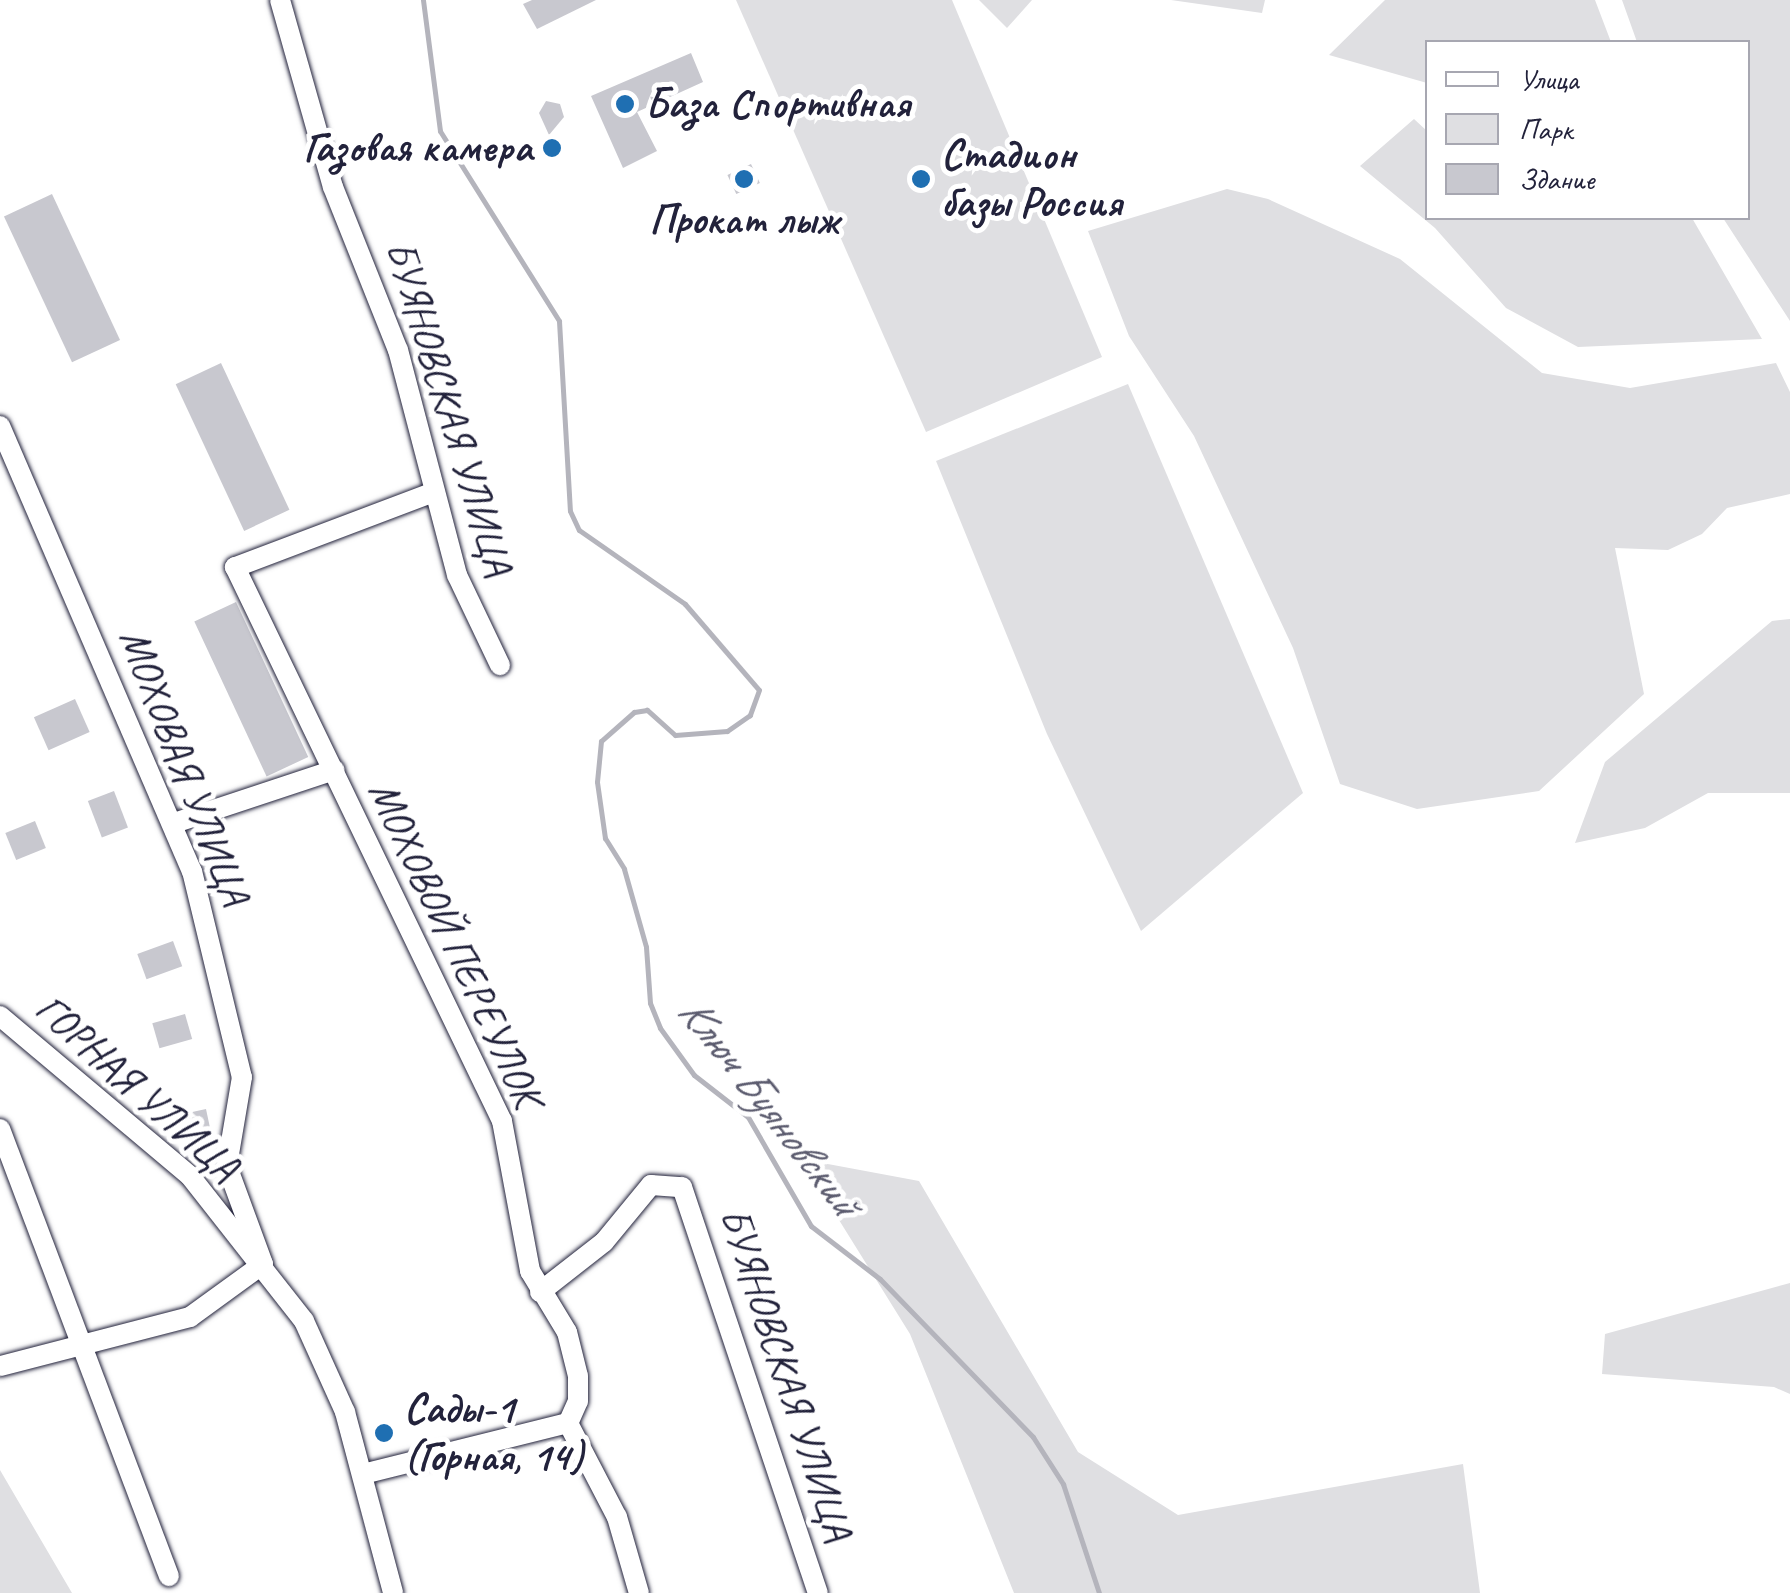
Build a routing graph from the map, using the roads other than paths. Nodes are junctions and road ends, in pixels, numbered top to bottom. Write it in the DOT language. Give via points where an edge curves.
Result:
graph roads {
  1 [pos="280,0"];
  2 [pos="0,426"];
  3 [pos="434,492"];
  4 [pos="500,664"];
  5 [pos="334,770"];
  6 [pos="174,823"];
  7 [pos="0,1016"];
  8 [pos="0,1129"];
  9 [pos="263,1264"];
  10 [pos="540,1292"];
  11 [pos="85,1345"];
  12 [pos="0,1366"];
  13 [pos="568,1422"];
  14 [pos="363,1474"];
  15 [pos="169,1576"];
  16 [pos="393,1593"];
  17 [pos="639,1593"];
  18 [pos="818,1593"];
  1 -- 3 [label="street, БУЯНОВСКАЯ УЛИЦА" via="333,187 398,350"];
  2 -- 6 [label="street, МОХОВАЯ УЛИЦА"];
  3 -- 4 [label="street, БУЯНОВСКАЯ УЛИЦА" via="457,576"];
  3 -- 5 [label="street" via="235,567"];
  5 -- 6 [label="street, МОХОВОЙ ПЕРЕУЛОК"];
  5 -- 10 [label="street, МОХОВОЙ ПЕРЕУЛОК" via="502,1121 518,1228"];
  6 -- 9 [label="street, МОХОВАЯ УЛИЦА" via="213,947 242,1077 227,1166"];
  7 -- 9 [label="street, ГОРНАЯ УЛИЦА" via="190,1176"];
  8 -- 11 [label="street"];
  9 -- 11 [label="street" via="190,1317"];
  9 -- 14 [label="street, ГОРНАЯ УЛИЦА" via="304,1321"];
  10 -- 13 [label="street, МОХОВОЙ ПЕРЕУЛОК" via="568,1332 578,1376 578,1400"];
  10 -- 18 [label="street, БУЯНОВСКАЯ УЛИЦА" via="604,1242 651,1184 682,1187"];
  11 -- 12 [label="street"];
  11 -- 15 [label="street"];
  13 -- 14 [label="street"];
  13 -- 17 [label="street" via="617,1517"];
  14 -- 16 [label="street, ГОРНАЯ УЛИЦА"];
}
